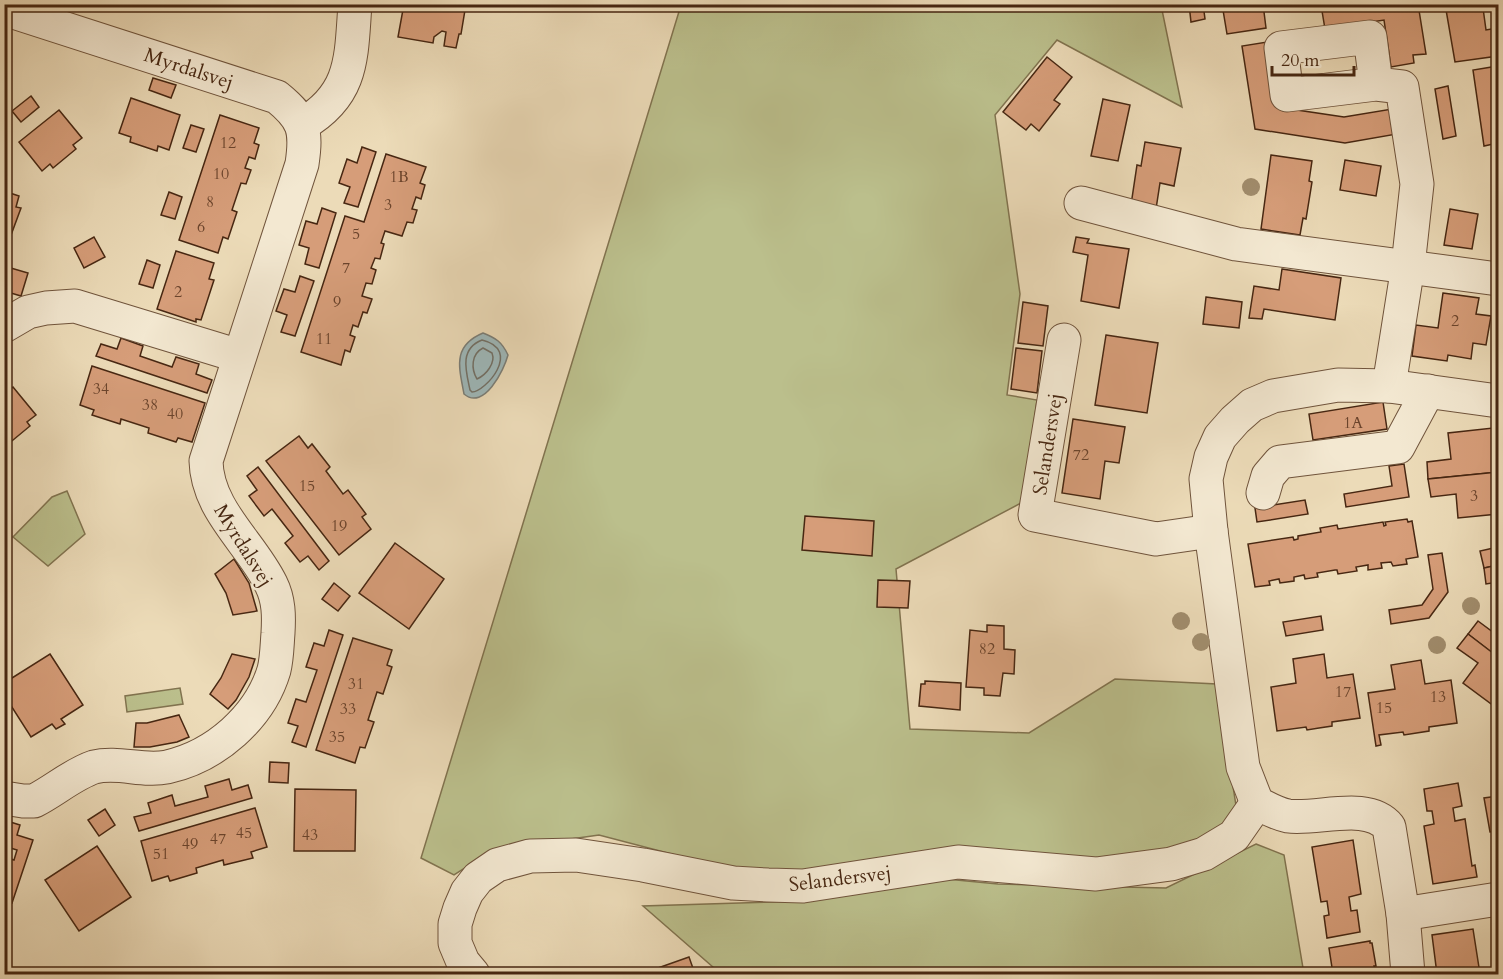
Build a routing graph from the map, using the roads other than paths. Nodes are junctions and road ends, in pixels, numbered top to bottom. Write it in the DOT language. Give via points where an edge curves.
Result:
graph roads {
  1 [pos="355,4"];
  2 [pos="4,9"];
  3 [pos="1376,84"];
  4 [pos="303,124"];
  5 [pos="1081,203"];
  6 [pos="1408,266"];
  7 [pos="1498,279"];
  8 [pos="4,326"];
  9 [pos="1064,340"];
  10 [pos="239,356"];
  11 [pos="1389,386"];
  12 [pos="1428,391"];
  13 [pos="1498,401"];
  14 [pos="1263,494"];
  15 [pos="1210,531"];
  16 [pos="4,798"];
  17 [pos="1257,803"];
  18 [pos="1498,899"];
  19 [pos="1402,914"];
  20 [pos="473,975"];
  21 [pos="1407,975"];
  1 -- 4 [label="street" via="351,61 346,77 330,104"];
  2 -- 4 [label="street, Myrdalsvej" via="277,97"];
  3 -- 6 [label="street" via="1402,87 1417,184"];
  4 -- 10 [label="street, Myrdalsvej" via="302,164"];
  5 -- 6 [label="street" via="1236,244"];
  6 -- 7 [label="street"];
  6 -- 11 [label="street"];
  8 -- 10 [label="street" via="28,312 75,306"];
  9 -- 15 [label="street, Selandersvej" via="1035,515 1156,539"];
  10 -- 16 [label="street, Myrdalsvej" via="207,452 206,473 216,502 271,584 278,602 274,668 266,690 238,729 194,757 157,768 94,767 34,801"];
  11 -- 12 [label="street"];
  11 -- 15 [label="street" via="1338,385 1273,396 1252,405 1220,437 1211,457 1206,479"];
  12 -- 13 [label="street"];
  12 -- 14 [label="street" via="1398,447 1280,462 1268,476"];
  15 -- 17 [label="street" via="1243,767"];
  17 -- 19 [label="street" via="1288,816 1367,814 1383,819 1389,827"];
  17 -- 20 [label="street, Selandersvej" via="1234,836 1204,854 1171,864 1096,874 958,862 803,886 768,885 733,883 576,855 530,856 497,865 478,878 460,908 454,943"];
  18 -- 19 [label="street"];
  19 -- 21 [label="street"];
}
